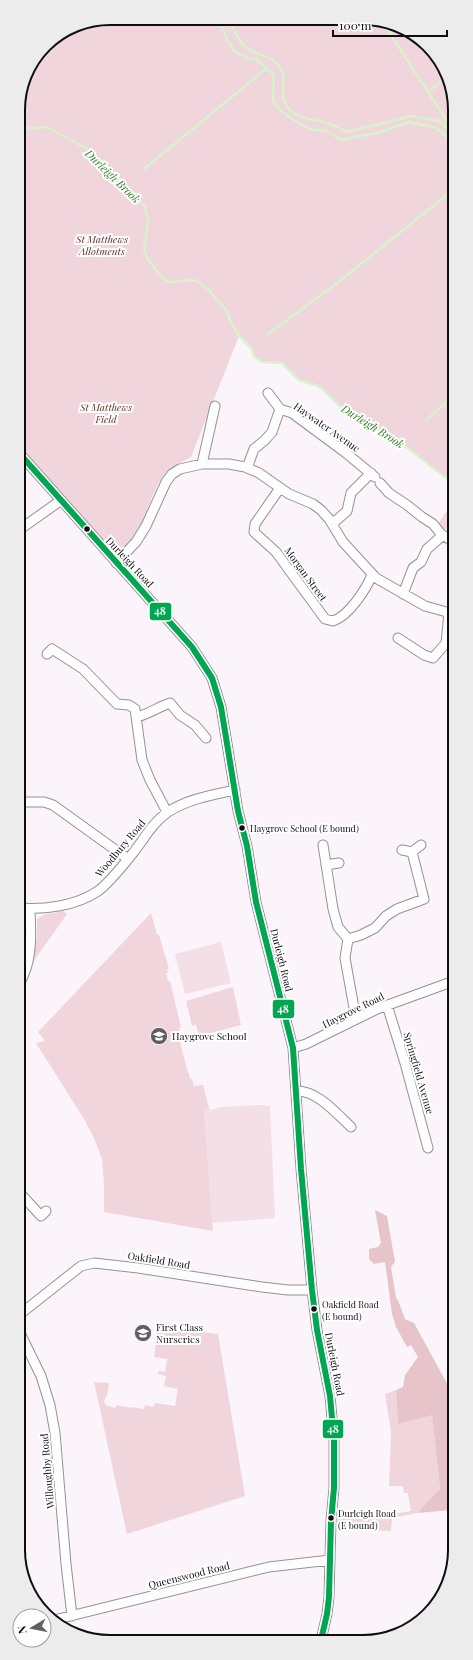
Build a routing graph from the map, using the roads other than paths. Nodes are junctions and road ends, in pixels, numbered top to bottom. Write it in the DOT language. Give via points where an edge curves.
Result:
graph roads {
  1 [pos="268,394"];
  2 [pos="215,406"];
  3 [pos="280,409"];
  4 [pos="25,460"];
  5 [pos="202,464"];
  6 [pos="247,468"];
  7 [pos="375,478"];
  8 [pos="280,488"];
  9 [pos="60,501"];
  10 [pos="332,524"];
  11 [pos="25,526"];
  12 [pos="443,535"];
  13 [pos="448,538"];
  14 [pos="116,563"];
  15 [pos="372,575"];
  16 [pos="403,594"];
  17 [pos="448,612"];
  18 [pos="448,631"];
  19 [pos="398,638"];
  20 [pos="47,654"];
  21 [pos="433,658"];
  22 [pos="441,665"];
  23 [pos="170,693"];
  24 [pos="170,703"];
  25 [pos="137,717"];
  26 [pos="206,738"];
  27 [pos="235,790"];
  28 [pos="56,801"];
  29 [pos="25,802"];
  30 [pos="44,802"];
  31 [pos="167,812"];
  32 [pos="323,845"];
  33 [pos="420,845"];
  34 [pos="402,850"];
  35 [pos="412,852"];
  36 [pos="128,859"];
  37 [pos="339,862"];
  38 [pos="326,865"];
  39 [pos="433,896"];
  40 [pos="424,899"];
  41 [pos="25,909"];
  42 [pos="30,909"];
  43 [pos="348,939"];
  44 [pos="25,958"];
  45 [pos="28,962"];
  46 [pos="25,969"];
  47 [pos="448,984"];
  48 [pos="387,1005"];
  49 [pos="356,1019"];
  50 [pos="293,1048"];
  51 [pos="296,1091"];
  52 [pos="351,1127"];
  53 [pos="428,1148"];
  54 [pos="25,1199"];
  55 [pos="46,1211"];
  56 [pos="312,1290"];
  57 [pos="25,1311"];
  58 [pos="25,1342"];
  59 [pos="330,1560"];
  60 [pos="72,1616"];
  61 [pos="59,1619"];
  62 [pos="322,1635"];
  1 -- 3 [label="street, Haywater Avenue"];
  2 -- 5 [label="street"];
  3 -- 6 [label="street" via="272,432 254,449"];
  3 -- 7 [label="street, Haywater Avenue" via="292,413"];
  4 -- 9 [label="street, Durleigh Road"];
  5 -- 6 [label="street" via="221,463"];
  5 -- 14 [label="street" via="180,469 168,478 146,526"];
  6 -- 8 [label="street"];
  7 -- 10 [label="street" via="351,493 347,511"];
  7 -- 12 [label="street, Haywater Avenue" via="389,493 433,524"];
  8 -- 10 [label="street" via="293,497 317,507"];
  8 -- 15 [label="street, Morgan Street" via="255,524 254,532 276,552 325,619 333,620 344,613"];
  9 -- 11 [label="street"];
  9 -- 14 [label="street, Durleigh Road"];
  10 -- 15 [label="street" via="343,542"];
  12 -- 13 [label="street, Haywater Avenue"];
  12 -- 16 [label="street" via="427,549 421,562 413,568"];
  14 -- 27 [label="street, Durleigh Road" via="183,636 212,678 222,707"];
  15 -- 16 [label="street"];
  16 -- 17 [label="street" via="426,606"];
  18 -- 21 [label="street" via="446,643"];
  19 -- 21 [label="street"];
  20 -- 25 [label="street" via="52,649 83,668 117,704 129,705 135,709"];
  21 -- 22 [label="street"];
  23 -- 24 [label="street"];
  24 -- 25 [label="street"];
  24 -- 26 [label="street"];
  25 -- 31 [label="street" via="142,760"];
  27 -- 31 [label="street, Woodbury Road" via="187,802"];
  27 -- 50 [label="street, Durleigh Road" via="256,902"];
  28 -- 30 [label="street" via="49,797"];
  29 -- 30 [label="street"];
  30 -- 36 [label="street" via="53,805"];
  31 -- 36 [label="street, Woodbury Road" via="147,832"];
  32 -- 38 [label="street"];
  33 -- 35 [label="street"];
  34 -- 35 [label="street"];
  35 -- 40 [label="street"];
  36 -- 42 [label="street, Woodbury Road" via="98,891 76,902"];
  37 -- 38 [label="street"];
  38 -- 43 [label="street" via="338,927"];
  39 -- 40 [label="street"];
  40 -- 43 [label="street" via="386,916 375,928"];
  41 -- 42 [label="street, Woodbury Road"];
  42 -- 45 [label="street"];
  43 -- 49 [label="street" via="345,958"];
  44 -- 45 [label="street"];
  45 -- 46 [label="street"];
  47 -- 48 [label="street, Haygrove Road"];
  48 -- 49 [label="street, Haygrove Road"];
  48 -- 53 [label="street, Springfield Avenue"];
  49 -- 50 [label="street, Haygrove Road"];
  50 -- 51 [label="street, Durleigh Road"];
  51 -- 52 [label="street" via="309,1093 335,1111"];
  51 -- 56 [label="street, Durleigh Road"];
  54 -- 55 [label="street" via="41,1216"];
  56 -- 57 [label="street, Oakfield Road" via="262,1287 94,1263 81,1266"];
  56 -- 59 [label="street, Durleigh Road" via="334,1423"];
  58 -- 60 [label="street, Willoughby Road" via="41,1376 55,1433"];
  59 -- 60 [label="street, Queenswood Road" via="262,1569"];
  59 -- 62 [label="street, Durleigh Road" via="329,1597"];
  60 -- 61 [label="street, Queenswood Road"];
}
